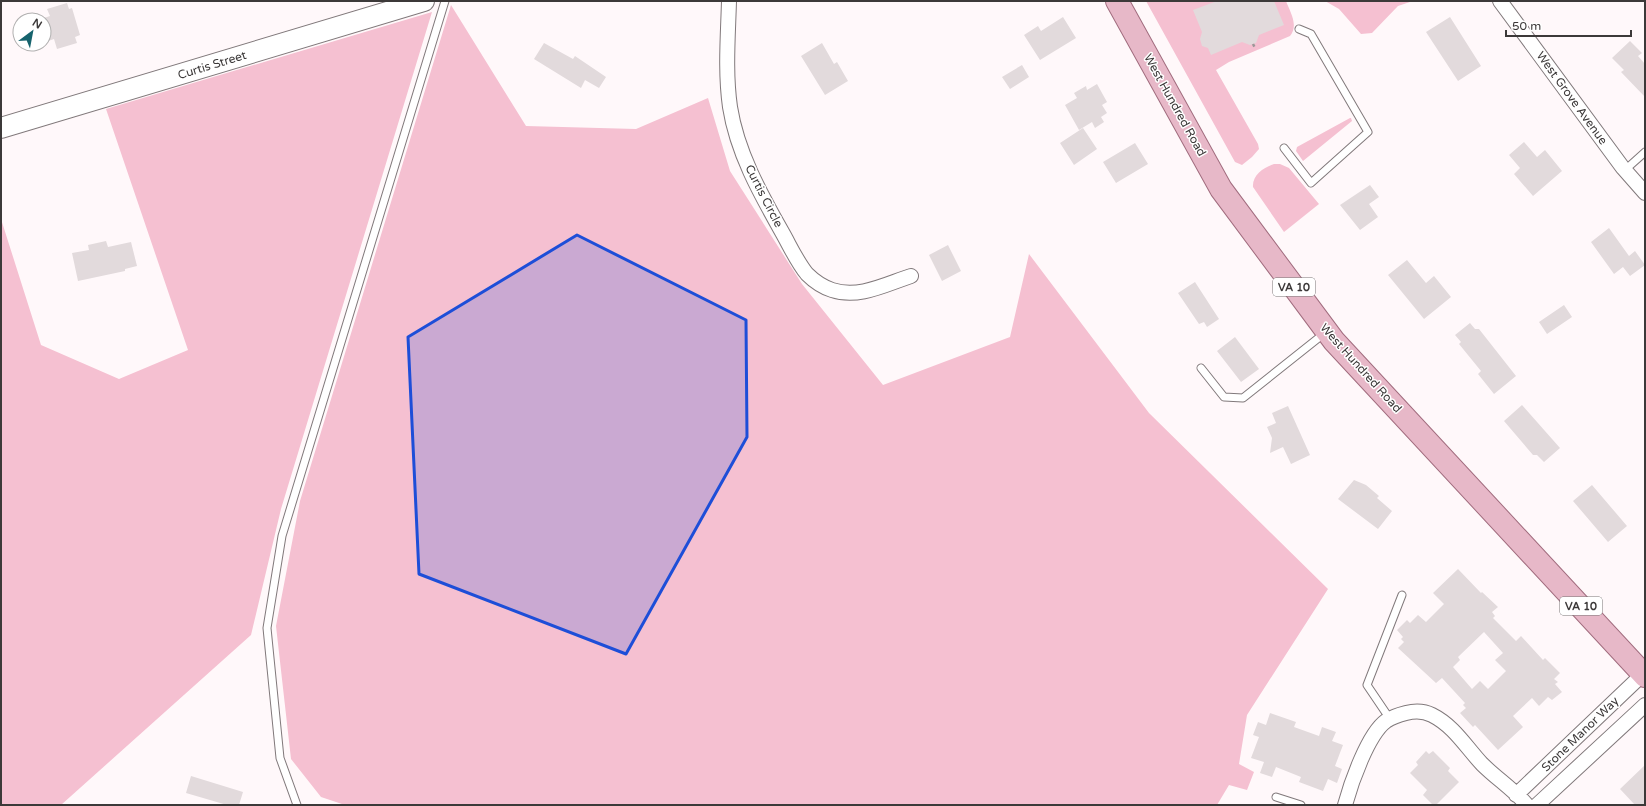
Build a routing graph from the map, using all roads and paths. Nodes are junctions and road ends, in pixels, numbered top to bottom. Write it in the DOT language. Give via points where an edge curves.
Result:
graph roads {
  1 [pos="424,1"];
  2 [pos="444,1"];
  3 [pos="729,1"];
  4 [pos="1117,1"];
  5 [pos="1500,1"];
  6 [pos="1300,29"];
  7 [pos="1253,44"];
  8 [pos="1255,48"];
  9 [pos="1,128"];
  10 [pos="1284,148"];
  11 [pos="1645,152"];
  12 [pos="1625,170"];
  13 [pos="1645,194"];
  14 [pos="911,276"];
  15 [pos="1327,332"];
  16 [pos="1201,368"];
  17 [pos="1402,595"];
  18 [pos="1644,675"];
  19 [pos="1645,705"];
  20 [pos="1390,719"];
  21 [pos="1516,795"];
  22 [pos="1276,796"];
  23 [pos="296,805"];
  24 [pos="1301,805"];
  25 [pos="1345,805"];
  26 [pos="1527,805"];
  27 [pos="1537,805"];
  1 -- 9 [label="street, Curtis Street"];
  2 -- 23 [label="lane" via="282,536 267,628 280,758"];
  3 -- 14 [label="street, Curtis Circle" via="727,64 730,107 737,135 755,182 797,258 818,283 832,290 847,293 862,292"];
  4 -- 15 [label="main road, West Hundred Road / VA 10" via="1222,189"];
  5 -- 12 [label="street, West Grove Avenue"];
  6 -- 10 [label="lane" via="1310,34 1368,132 1311,182"];
  7 -- 8 [label="path"];
  11 -- 12 [label="lane"];
  12 -- 13 [label="street, West Grove Avenue"];
  15 -- 16 [label="lane" via="1243,398 1224,397"];
  15 -- 18 [label="main road, West Hundred Road / VA 10"];
  17 -- 20 [label="lane" via="1367,685"];
  18 -- 21 [label="street, Stone Manor Way"];
  19 -- 27 [label="street, Stone Manor Way"];
  20 -- 21 [label="street" via="1413,711 1432,715 1444,722"];
  20 -- 25 [label="street" via="1376,732 1365,751"];
  21 -- 26 [label="street"];
  22 -- 24 [label="lane"];
}
